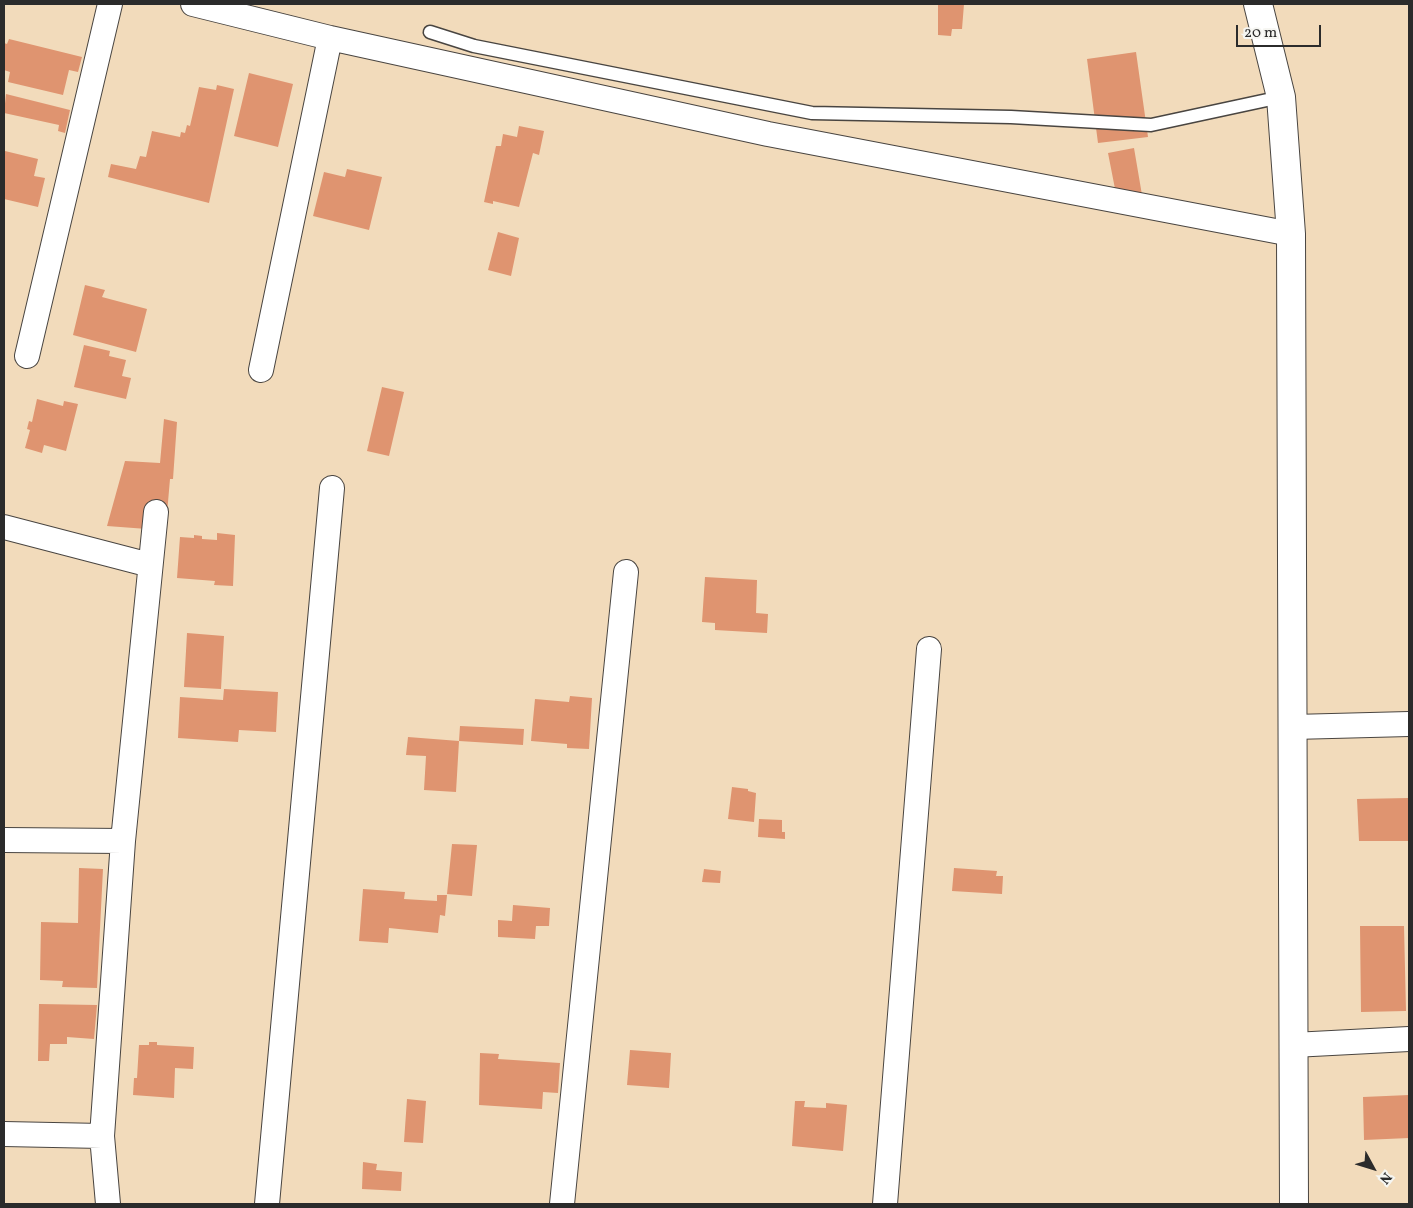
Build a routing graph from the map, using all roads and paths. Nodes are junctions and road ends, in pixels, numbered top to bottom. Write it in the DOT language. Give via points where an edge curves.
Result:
graph roads {
  1 [pos="110,4"];
  2 [pos="193,4"];
  3 [pos="1258,4"];
  4 [pos="430,32"];
  5 [pos="330,38"];
  6 [pos="1281,97"];
  7 [pos="1291,234"];
  8 [pos="27,356"];
  9 [pos="261,370"];
  10 [pos="332,488"];
  11 [pos="156,512"];
  12 [pos="4,527"];
  13 [pos="150,565"];
  14 [pos="626,572"];
  15 [pos="929,649"];
  16 [pos="1409,724"];
  17 [pos="1292,727"];
  18 [pos="4,831"];
  19 [pos="4,840"];
  20 [pos="38,840"];
  21 [pos="123,841"];
  22 [pos="1409,1038"];
  23 [pos="1293,1045"];
  24 [pos="4,1134"];
  25 [pos="102,1136"];
  26 [pos="108,1204"];
  27 [pos="267,1204"];
  28 [pos="562,1204"];
  29 [pos="885,1204"];
  30 [pos="1294,1204"];
  1 -- 8 [label="street"];
  2 -- 5 [label="street"];
  3 -- 6 [label="main road"];
  4 -- 6 [label="lane" via="474,46 812,113 1011,117 1151,125"];
  5 -- 7 [label="street" via="768,134"];
  5 -- 9 [label="street"];
  6 -- 7 [label="main road"];
  7 -- 17 [label="main road"];
  10 -- 27 [label="street"];
  11 -- 13 [label="street"];
  12 -- 13 [label="street"];
  13 -- 21 [label="street"];
  14 -- 28 [label="street"];
  15 -- 29 [label="street"];
  16 -- 17 [label="street"];
  17 -- 23 [label="main road"];
  18 -- 20 [label="street"];
  19 -- 20 [label="street"];
  20 -- 21 [label="street"];
  21 -- 25 [label="street"];
  22 -- 23 [label="street"];
  23 -- 30 [label="main road"];
  24 -- 25 [label="street"];
  25 -- 26 [label="street"];
}
